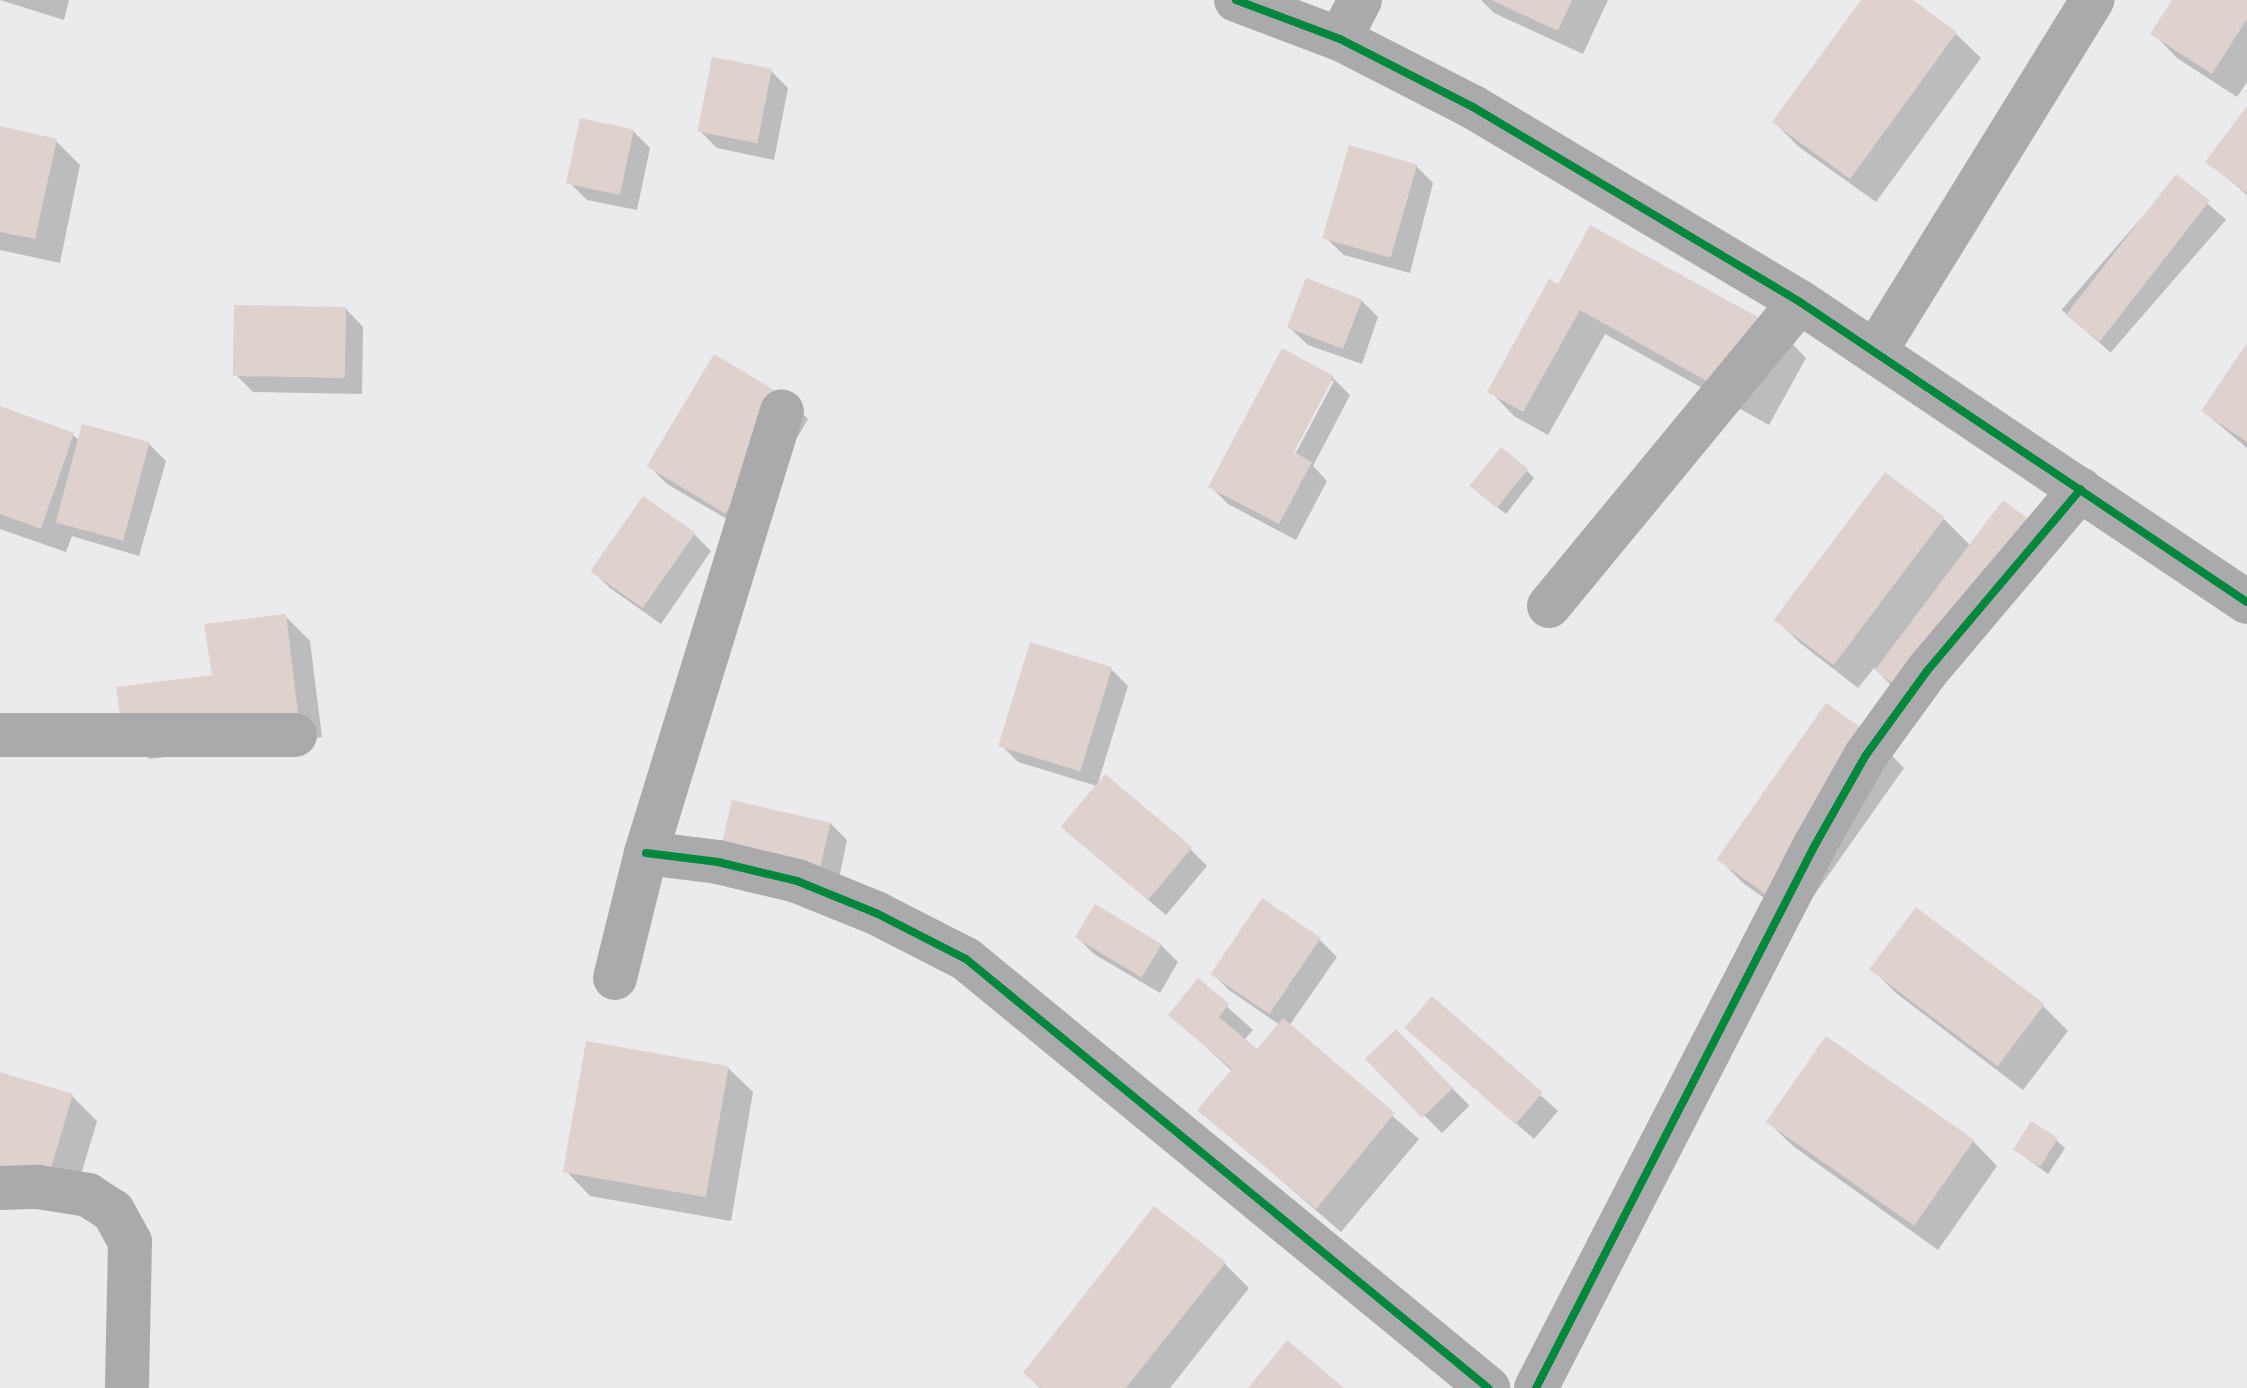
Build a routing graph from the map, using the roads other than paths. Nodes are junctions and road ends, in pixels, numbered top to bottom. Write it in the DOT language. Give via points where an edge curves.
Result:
graph roads {
  1 [pos="1236,0"];
  2 [pos="1360,0"];
  3 [pos="2092,0"];
  4 [pos="1340,39"];
  5 [pos="1800,302"];
  6 [pos="1875,352"];
  7 [pos="782,411"];
  8 [pos="2081,489"];
  9 [pos="2247,602"];
  10 [pos="1549,606"];
  11 [pos="0,735"];
  12 [pos="295,735"];
  13 [pos="646,853"];
  14 [pos="615,978"];
  15 [pos="0,1188"];
  16 [pos="127,1388"];
  17 [pos="1488,1388"];
  18 [pos="1536,1388"];
  1 -- 4 [label="street"];
  2 -- 4 [label="street"];
  3 -- 6 [label="street"];
  4 -- 5 [label="street" via="1473,107"];
  5 -- 6 [label="street"];
  5 -- 10 [label="street"];
  6 -- 8 [label="street"];
  7 -- 13 [label="street"];
  8 -- 9 [label="street"];
  8 -- 18 [label="street" via="1927,671 1866,755"];
  11 -- 12 [label="street"];
  13 -- 14 [label="street"];
  13 -- 17 [label="street" via="718,862 797,881 876,913 966,959"];
  15 -- 16 [label="street" via="38,1187 88,1195 113,1211 130,1242"];
}
